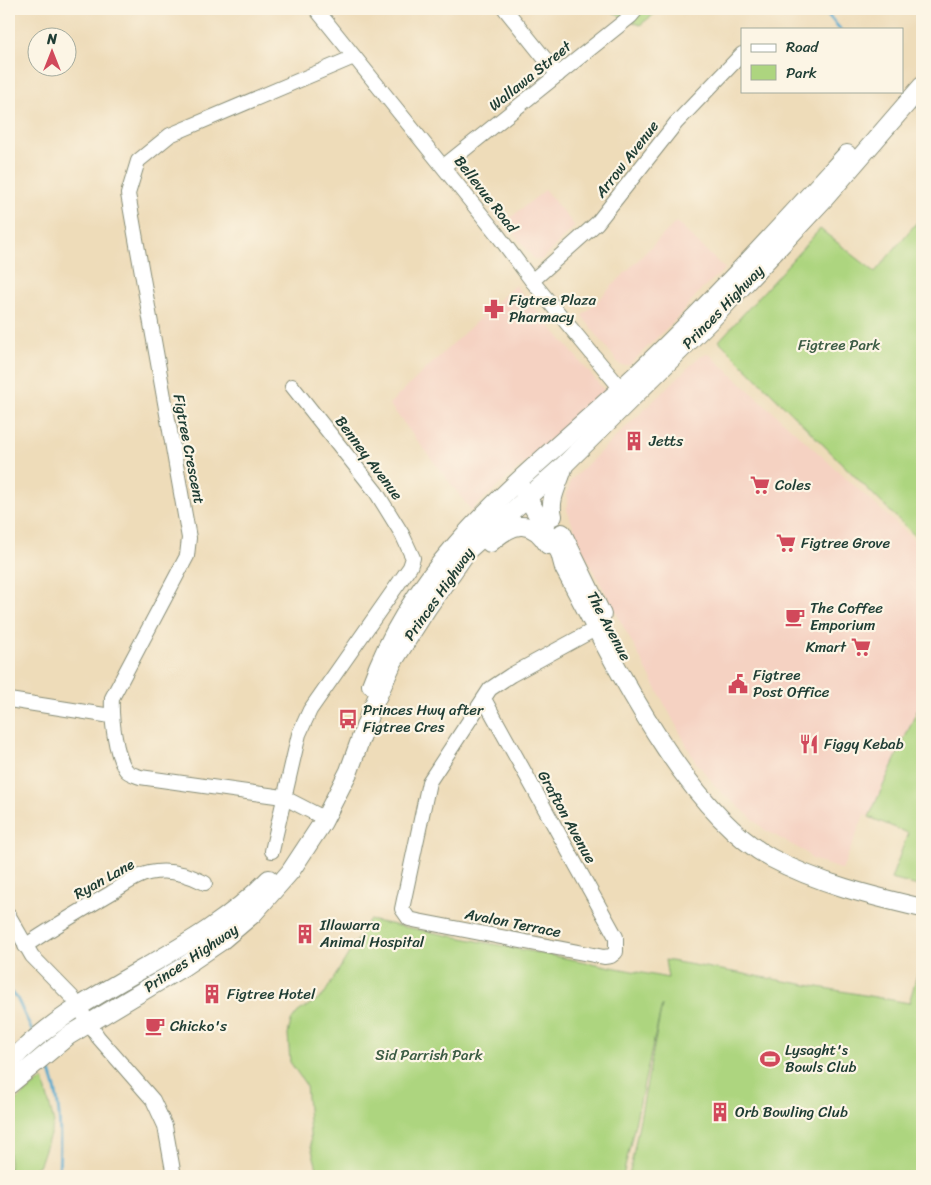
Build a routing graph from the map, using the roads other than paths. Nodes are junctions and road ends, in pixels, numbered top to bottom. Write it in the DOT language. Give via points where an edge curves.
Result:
graph roads {
  1 [pos="316,9"];
  2 [pos="504,9"];
  3 [pos="636,10"];
  4 [pos="741,55"];
  5 [pos="354,57"];
  6 [pos="558,75"];
  7 [pos="919,83"];
  8 [pos="444,166"];
  9 [pos="532,281"];
  10 [pos="292,386"];
  11 [pos="625,394"];
  12 [pos="564,465"];
  13 [pos="527,485"];
  14 [pos="553,516"];
  15 [pos="564,568"];
  16 [pos="428,606"];
  17 [pos="596,628"];
  18 [pos="484,699"];
  19 [pos="9,700"];
  20 [pos="111,716"];
  21 [pos="689,779"];
  22 [pos="283,797"];
  23 [pos="316,814"];
  24 [pos="272,851"];
  25 [pos="205,882"];
  26 [pos="922,908"];
  27 [pos="9,916"];
  28 [pos="25,946"];
  29 [pos="616,952"];
  30 [pos="79,1008"];
  31 [pos="89,1023"];
  32 [pos="63,1029"];
  33 [pos="19,1060"];
  34 [pos="9,1085"];
  35 [pos="174,1176"];
  1 -- 5 [label="street, Bellevue Road"];
  2 -- 6 [label="street"];
  3 -- 6 [label="street, Wallawa Street"];
  4 -- 9 [label="street, Arrow Avenue" via="676,123 597,223"];
  5 -- 8 [label="street, Bellevue Road"];
  5 -- 20 [label="street, Figtree Crescent" via="170,135 138,161 128,194 189,538 187,556 112,698"];
  6 -- 8 [label="street, Wallawa Street"];
  7 -- 11 [label="main road, Princes Highway" via="825,198 736,295"];
  8 -- 9 [label="street, Bellevue Road"];
  9 -- 11 [label="street, Bellevue Road"];
  10 -- 22 [label="street, Benney Avenue" via="376,492 412,555 410,567 310,710 299,734"];
  11 -- 12 [label="main road, Princes Highway"];
  11 -- 13 [label="main road, Princes Highway"];
  12 -- 13 [label="main road, Princes Highway"];
  12 -- 14 [label="main road" via="561,481 551,501"];
  13 -- 14 [label="main road, The Avenue"];
  13 -- 15 [label="main road, The Avenue" via="560,552"];
  13 -- 16 [label="main road, Princes Highway" via="468,550"];
  13 -- 23 [label="main road, Princes Highway" via="456,543 405,613 382,654"];
  14 -- 21 [label="main road, The Avenue"];
  15 -- 16 [label="main road" via="536,530 514,526 478,552"];
  15 -- 17 [label="main road, The Avenue"];
  16 -- 31 [label="main road, Princes Highway" via="382,685 333,805 290,872 253,914 220,942"];
  17 -- 18 [label="street" via="499,682"];
  17 -- 21 [label="main road, The Avenue" via="654,730"];
  18 -- 29 [label="street, Grafton Avenue" via="616,937"];
  18 -- 29 [label="street, Avalon Terrace" via="429,782 402,909 409,919 418,921 604,957"];
  19 -- 20 [label="street"];
  20 -- 22 [label="street, Figtree Crescent" via="122,763 128,772 140,777"];
  21 -- 26 [label="main road, The Avenue" via="731,827 770,857 837,885"];
  22 -- 23 [label="street, Figtree Crescent"];
  22 -- 24 [label="street"];
  23 -- 30 [label="main road, Princes Highway" via="276,872 244,903 198,937"];
  25 -- 28 [label="street, Ryan Lane" via="177,873 147,874 81,910"];
  27 -- 28 [label="street"];
  28 -- 30 [label="street"];
  30 -- 31 [label="street"];
  30 -- 32 [label="main road, Princes Highway"];
  31 -- 32 [label="main road, Princes Highway"];
  31 -- 35 [label="street" via="154,1100 164,1126"];
  32 -- 33 [label="main road, Princes Highway"];
  33 -- 34 [label="main road, Princes Highway"];
}
